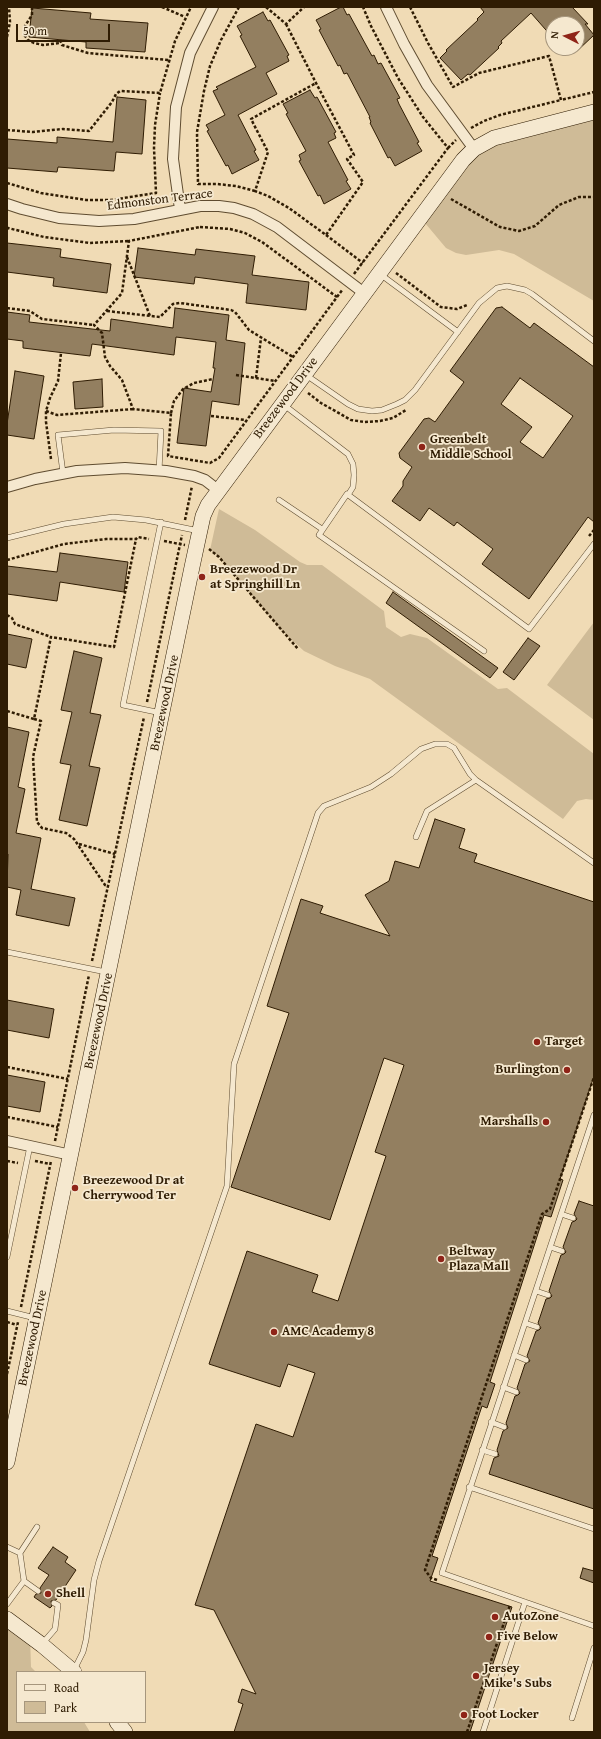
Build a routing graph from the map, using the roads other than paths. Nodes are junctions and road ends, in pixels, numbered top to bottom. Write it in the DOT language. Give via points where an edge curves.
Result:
graph roads {
  1 [pos="386,7"];
  2 [pos="210,8"];
  3 [pos="594,112"];
  4 [pos="474,149"];
  5 [pos="7,204"];
  6 [pos="180,209"];
  7 [pos="378,273"];
  8 [pos="364,293"];
  9 [pos="458,332"];
  10 [pos="594,341"];
  11 [pos="300,378"];
  12 [pos="282,404"];
  13 [pos="158,471"];
  14 [pos="63,473"];
  15 [pos="7,487"];
  16 [pos="218,490"];
  17 [pos="348,495"];
  18 [pos="279,500"];
  19 [pos="161,522"];
  20 [pos="322,530"];
  21 [pos="200,531"];
  22 [pos="7,538"];
  23 [pos="594,544"];
  24 [pos="484,651"];
  25 [pos="163,714"];
  26 [pos="476,780"];
  27 [pos="416,837"];
  28 [pos="594,863"];
  29 [pos="7,952"];
  30 [pos="109,973"];
  31 [pos="594,1115"];
  32 [pos="7,1141"];
  33 [pos="30,1146"];
  34 [pos="71,1155"];
  35 [pos="561,1214"];
  36 [pos="573,1218"];
  37 [pos="550,1247"];
  38 [pos="562,1251"];
  39 [pos="7,1257"];
  40 [pos="536,1291"];
  41 [pos="548,1295"];
  42 [pos="7,1311"];
  43 [pos="37,1318"];
  44 [pos="525,1323"];
  45 [pos="537,1327"];
  46 [pos="514,1356"];
  47 [pos="526,1360"];
  48 [pos="503,1387"];
  49 [pos="516,1392"];
  50 [pos="491,1422"];
  51 [pos="504,1427"];
  52 [pos="482,1450"];
  53 [pos="495,1454"];
  54 [pos="7,1462"];
  55 [pos="469,1487"];
  56 [pos="37,1527"];
  57 [pos="594,1529"];
  58 [pos="7,1547"];
  59 [pos="20,1553"];
  60 [pos="24,1581"];
  61 [pos="38,1591"];
  62 [pos="525,1602"];
  63 [pos="54,1603"];
  64 [pos="7,1604"];
  65 [pos="7,1619"];
  66 [pos="594,1626"];
  67 [pos="42,1644"];
  68 [pos="594,1648"];
  69 [pos="74,1671"];
  70 [pos="572,1718"];
  71 [pos="118,1723"];
  72 [pos="125,1732"];
  73 [pos="483,1732"];
  1 -- 4 [label="street" via="428,85"];
  2 -- 6 [label="street" via="190,53 176,107 173,159"];
  3 -- 4 [label="street, Breezewood Drive" via="508,133"];
  4 -- 7 [label="street, Breezewood Drive" via="439,190"];
  5 -- 6 [label="street, Edmonston Terrace" via="58,218 99,221 134,219"];
  6 -- 8 [label="street, Edmonston Terrace" via="219,206 253,214 277,227"];
  7 -- 8 [label="street, Breezewood Drive"];
  7 -- 9 [label="lane"];
  8 -- 11 [label="street, Breezewood Drive"];
  9 -- 10 [label="lane" via="479,303 497,288 507,286 532,294"];
  9 -- 11 [label="lane" via="415,390 405,400 382,410 358,409"];
  11 -- 12 [label="street, Breezewood Drive"];
  12 -- 16 [label="street, Breezewood Drive"];
  12 -- 17 [label="lane" via="348,454 353,464 354,475 353,487"];
  13 -- 14 [label="street" via="107,469"];
  13 -- 14 [label="lane" via="161,431 114,430 58,435"];
  13 -- 16 [label="street" via="194,476 205,480"];
  14 -- 15 [label="street"];
  16 -- 21 [label="street, Breezewood Drive" via="208,504"];
  17 -- 20 [label="lane"];
  17 -- 23 [label="lane" via="529,629"];
  18 -- 20 [label="lane"];
  19 -- 21 [label="lane"];
  19 -- 22 [label="lane" via="130,518 96,518"];
  19 -- 25 [label="lane" via="123,705"];
  20 -- 24 [label="lane" via="319,534"];
  21 -- 25 [label="street, Breezewood Drive"];
  25 -- 30 [label="street, Breezewood Drive"];
  26 -- 27 [label="lane" via="427,811"];
  26 -- 28 [label="lane"];
  26 -- 69 [label="lane" via="454,748 447,744 435,744 421,749 371,787 324,806 318,813 234,1064 227,1186 99,1561 86,1640"];
  29 -- 30 [label="lane"];
  30 -- 34 [label="street, Breezewood Drive"];
  31 -- 35 [label="lane"];
  32 -- 33 [label="street"];
  33 -- 34 [label="street"];
  33 -- 39 [label="lane"];
  34 -- 43 [label="street, Breezewood Drive"];
  35 -- 36 [label="lane"];
  35 -- 37 [label="lane"];
  37 -- 38 [label="lane"];
  37 -- 40 [label="lane"];
  40 -- 41 [label="lane"];
  40 -- 44 [label="lane"];
  42 -- 43 [label="lane"];
  43 -- 54 [label="street, Breezewood Drive"];
  44 -- 45 [label="lane"];
  44 -- 46 [label="lane"];
  46 -- 47 [label="lane"];
  46 -- 48 [label="lane"];
  48 -- 49 [label="lane"];
  48 -- 50 [label="lane"];
  50 -- 51 [label="lane"];
  50 -- 52 [label="lane"];
  52 -- 53 [label="lane"];
  52 -- 55 [label="lane"];
  55 -- 57 [label="lane"];
  55 -- 62 [label="lane" via="442,1573"];
  56 -- 59 [label="lane"];
  58 -- 59 [label="lane"];
  59 -- 60 [label="lane"];
  60 -- 61 [label="lane"];
  60 -- 64 [label="lane"];
  62 -- 66 [label="lane"];
  62 -- 73 [label="lane"];
  63 -- 67 [label="lane" via="58,1605 55,1629"];
  65 -- 67 [label="street"];
  67 -- 69 [label="street"];
  68 -- 70 [label="lane"];
  71 -- 72 [label="street"];
}
